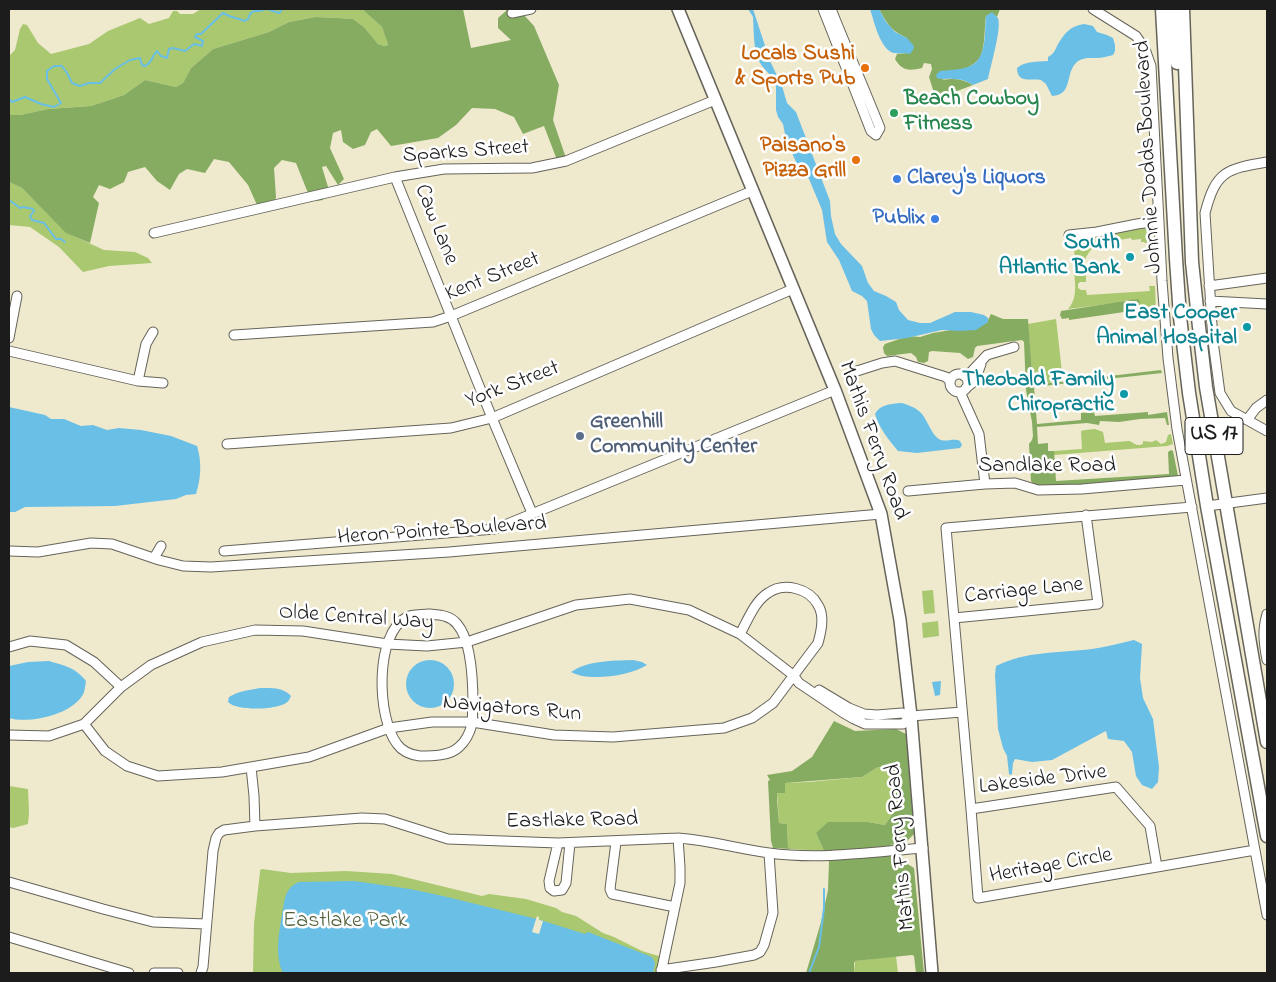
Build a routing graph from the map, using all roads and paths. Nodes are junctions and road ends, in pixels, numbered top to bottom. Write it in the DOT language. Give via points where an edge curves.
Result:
graph roads {
  1 [pos="530,9"];
  2 [pos="678,9"];
  3 [pos="823,9"];
  4 [pos="831,9"];
  5 [pos="1093,9"];
  6 [pos="1162,9"];
  7 [pos="1173,9"];
  8 [pos="1183,9"];
  9 [pos="512,13"];
  10 [pos="715,100"];
  11 [pos="1187,128"];
  12 [pos="1267,162"];
  13 [pos="395,177"];
  14 [pos="752,190"];
  15 [pos="1158,221"];
  16 [pos="154,233"];
  17 [pos="1069,235"];
  18 [pos="1267,278"];
  19 [pos="1209,286"];
  20 [pos="793,289"];
  21 [pos="17,296"];
  22 [pos="1210,301"];
  23 [pos="1267,304"];
  24 [pos="451,316"];
  25 [pos="153,332"];
  26 [pos="234,335"];
  27 [pos="9,338"];
  28 [pos="1014,347"];
  29 [pos="9,351"];
  30 [pos="982,359"];
  31 [pos="857,371"];
  32 [pos="964,376"];
  33 [pos="138,381"];
  34 [pos="950,381"];
  35 [pos="163,383"];
  36 [pos="835,390"];
  37 [pos="963,390"];
  38 [pos="1267,400"];
  39 [pos="492,418"];
  40 [pos="1247,420"];
  41 [pos="1267,431"];
  42 [pos="227,444"];
  43 [pos="1186,480"];
  44 [pos="985,484"];
  45 [pos="908,491"];
  46 [pos="1267,498"];
  47 [pos="1227,504"];
  48 [pos="1207,506"];
  49 [pos="1192,508"];
  50 [pos="532,513"];
  51 [pos="881,514"];
  52 [pos="1086,516"];
  53 [pos="161,546"];
  54 [pos="9,551"];
  55 [pos="224,551"];
  56 [pos="154,558"];
  57 [pos="1267,614"];
  58 [pos="954,618"];
  59 [pos="740,634"];
  60 [pos="467,642"];
  61 [pos="387,644"];
  62 [pos="9,647"];
  63 [pos="1267,660"];
  64 [pos="793,675"];
  65 [pos="121,688"];
  66 [pos="962,712"];
  67 [pos="911,716"];
  68 [pos="472,722"];
  69 [pos="84,724"];
  70 [pos="389,728"];
  71 [pos="9,735"];
  72 [pos="1267,742"];
  73 [pos="251,767"];
  74 [pos="971,809"];
  75 [pos="255,826"];
  76 [pos="1267,836"];
  77 [pos="678,838"];
  78 [pos="616,842"];
  79 [pos="558,843"];
  80 [pos="570,843"];
  81 [pos="923,848"];
  82 [pos="1255,850"];
  83 [pos="769,853"];
  84 [pos="1157,868"];
  85 [pos="9,882"];
  86 [pos="675,907"];
  87 [pos="1267,915"];
  88 [pos="206,924"];
  89 [pos="9,937"];
  90 [pos="661,972"];
  91 [pos="129,973"];
  92 [pos="154,973"];
  93 [pos="178,973"];
  94 [pos="201,973"];
  95 [pos="932,973"];
  1 -- 9 [label="street"];
  2 -- 10 [label="main road, Mathis Ferry Road"];
  3 -- 4 [label="street" via="871,131 876,135 880,128"];
  5 -- 15 [label="street, Johnnie Dodds Boulevard" via="1136,36 1151,66"];
  6 -- 48 [label="highway, Johnnie Dodds Boulevard / US 17" via="1180,316"];
  7 -- 11 [label="highway" via="1176,62"];
  8 -- 11 [label="highway, Johnnie Dodds Boulevard / US 17"];
  10 -- 13 [label="street, Sparks Street" via="566,161 532,168 444,169"];
  10 -- 14 [label="main road, Mathis Ferry Road"];
  11 -- 47 [label="highway, Johnnie Dodds Boulevard / US 17" via="1192,262 1206,387"];
  12 -- 19 [label="street" via="1240,167 1224,175 1209,196 1204,213"];
  13 -- 16 [label="street, Sparks Street"];
  13 -- 24 [label="street, Caw Lane"];
  14 -- 20 [label="main road, Mathis Ferry Road"];
  14 -- 24 [label="street, Kent Street"];
  15 -- 17 [label="street"];
  15 -- 43 [label="street, Johnnie Dodds Boulevard" via="1168,358"];
  18 -- 19 [label="street"];
  19 -- 22 [label="street"];
  20 -- 36 [label="main road, Mathis Ferry Road"];
  20 -- 39 [label="street, York Street"];
  21 -- 27 [label="street"];
  22 -- 23 [label="street"];
  22 -- 40 [label="street" via="1220,393 1231,411"];
  24 -- 26 [label="street, Kent Street" via="433,322"];
  24 -- 39 [label="street, Caw Lane"];
  25 -- 33 [label="street" via="146,344"];
  28 -- 30 [label="street"];
  29 -- 33 [label="street"];
  30 -- 32 [label="street"];
  30 -- 37 [label="street" via="975,381"];
  31 -- 34 [label="street" via="895,361"];
  32 -- 34 [label="street" via="954,375"];
  32 -- 37 [label="street" via="968,382"];
  33 -- 35 [label="street"];
  34 -- 37 [label="street" via="954,390"];
  36 -- 50 [label="street"];
  36 -- 51 [label="main road, Mathis Ferry Road"];
  37 -- 44 [label="street" via="979,434"];
  38 -- 40 [label="street"];
  39 -- 42 [label="street, York Street" via="451,428"];
  39 -- 50 [label="street, Caw Lane"];
  40 -- 41 [label="street"];
  43 -- 44 [label="street, Sandlake Road" via="1082,490 1038,490 1015,483"];
  43 -- 49 [label="street, Johnnie Dodds Boulevard"];
  44 -- 45 [label="street, Sandlake Road"];
  46 -- 47 [label="street"];
  47 -- 48 [label="street"];
  47 -- 72 [label="highway, Johnnie Dodds Boulevard / US 17"];
  48 -- 76 [label="highway, Johnnie Dodds Boulevard / US 17"];
  49 -- 52 [label="street, Heritage Circle"];
  49 -- 82 [label="street, Johnnie Dodds Boulevard"];
  50 -- 55 [label="street" via="495,528"];
  51 -- 56 [label="street, Heron Pointe Boulevard" via="449,552 211,567 183,566"];
  51 -- 67 [label="main road, Mathis Ferry Road" via="900,620"];
  52 -- 58 [label="street, Heritage Circle" via="946,528"];
  52 -- 58 [label="street, Carriage Lane" via="1098,604"];
  53 -- 56 [label="street"];
  54 -- 56 [label="street, Heron Pointe Boulevard" via="38,552 98,543 112,544"];
  57 -- 63 [label="street" via="1263,642"];
  58 -- 66 [label="street, Heritage Circle"];
  59 -- 60 [label="street, Olde Central Way" via="689,610 630,599 576,604"];
  59 -- 64 [label="street, Olde Central Way"];
  59 -- 64 [label="street" via="754,608 767,593 789,588 810,597 819,606 821,634 818,643"];
  60 -- 61 [label="street, Olde Central Way" via="427,646"];
  60 -- 61 [label="street" via="457,624 446,616 429,614 407,617 394,628"];
  60 -- 68 [label="street" via="473,677"];
  61 -- 65 [label="street, Olde Central Way" via="303,631 255,630 202,642 151,665"];
  61 -- 70 [label="street" via="382,681"];
  62 -- 65 [label="street" via="30,641 66,645 94,662"];
  64 -- 67 [label="street, Olde Central Way" via="864,714 902,713"];
  64 -- 68 [label="street, Navigators Run" via="773,703 752,718 724,728 613,737 554,735"];
  65 -- 69 [label="street, Olde Central Way"];
  66 -- 67 [label="street"];
  66 -- 74 [label="street, Heritage Circle"];
  67 -- 81 [label="main road, Mathis Ferry Road"];
  68 -- 70 [label="street, Navigators Run" via="432,722"];
  68 -- 70 [label="street" via="468,736 459,748 446,754 419,756 406,753"];
  69 -- 71 [label="street, Olde Central Way" via="49,736"];
  69 -- 73 [label="street, Navigators Run" via="105,751 127,766 158,776"];
  70 -- 73 [label="street, Navigators Run" via="308,757"];
  73 -- 75 [label="street"];
  74 -- 84 [label="street, Lakeside Drive" via="1116,787 1150,826"];
  74 -- 84 [label="street, Heritage Circle" via="978,898"];
  75 -- 79 [label="street, Eastlake Road" via="380,819 448,839"];
  75 -- 88 [label="street, Eastlake Road" via="218,833 213,851"];
  77 -- 78 [label="street, Eastlake Road"];
  77 -- 83 [label="street, Eastlake Road"];
  77 -- 86 [label="street" via="680,883"];
  78 -- 80 [label="street, Eastlake Road"];
  78 -- 86 [label="street" via="612,894"];
  79 -- 80 [label="street, Eastlake Road"];
  79 -- 80 [label="street" via="549,881 550,888 557,891 562,890 566,883"];
  81 -- 83 [label="street, Eastlake Road" via="817,856"];
  81 -- 95 [label="main road, Mathis Ferry Road"];
  82 -- 84 [label="street, Heritage Circle"];
  82 -- 87 [label="street, Johnnie Dodds Boulevard"];
  83 -- 90 [label="street" via="774,905 760,952"];
  85 -- 88 [label="street" via="153,922"];
  86 -- 90 [label="street"];
  88 -- 94 [label="street"];
  89 -- 91 [label="street"];
  92 -- 93 [label="street"];
}
